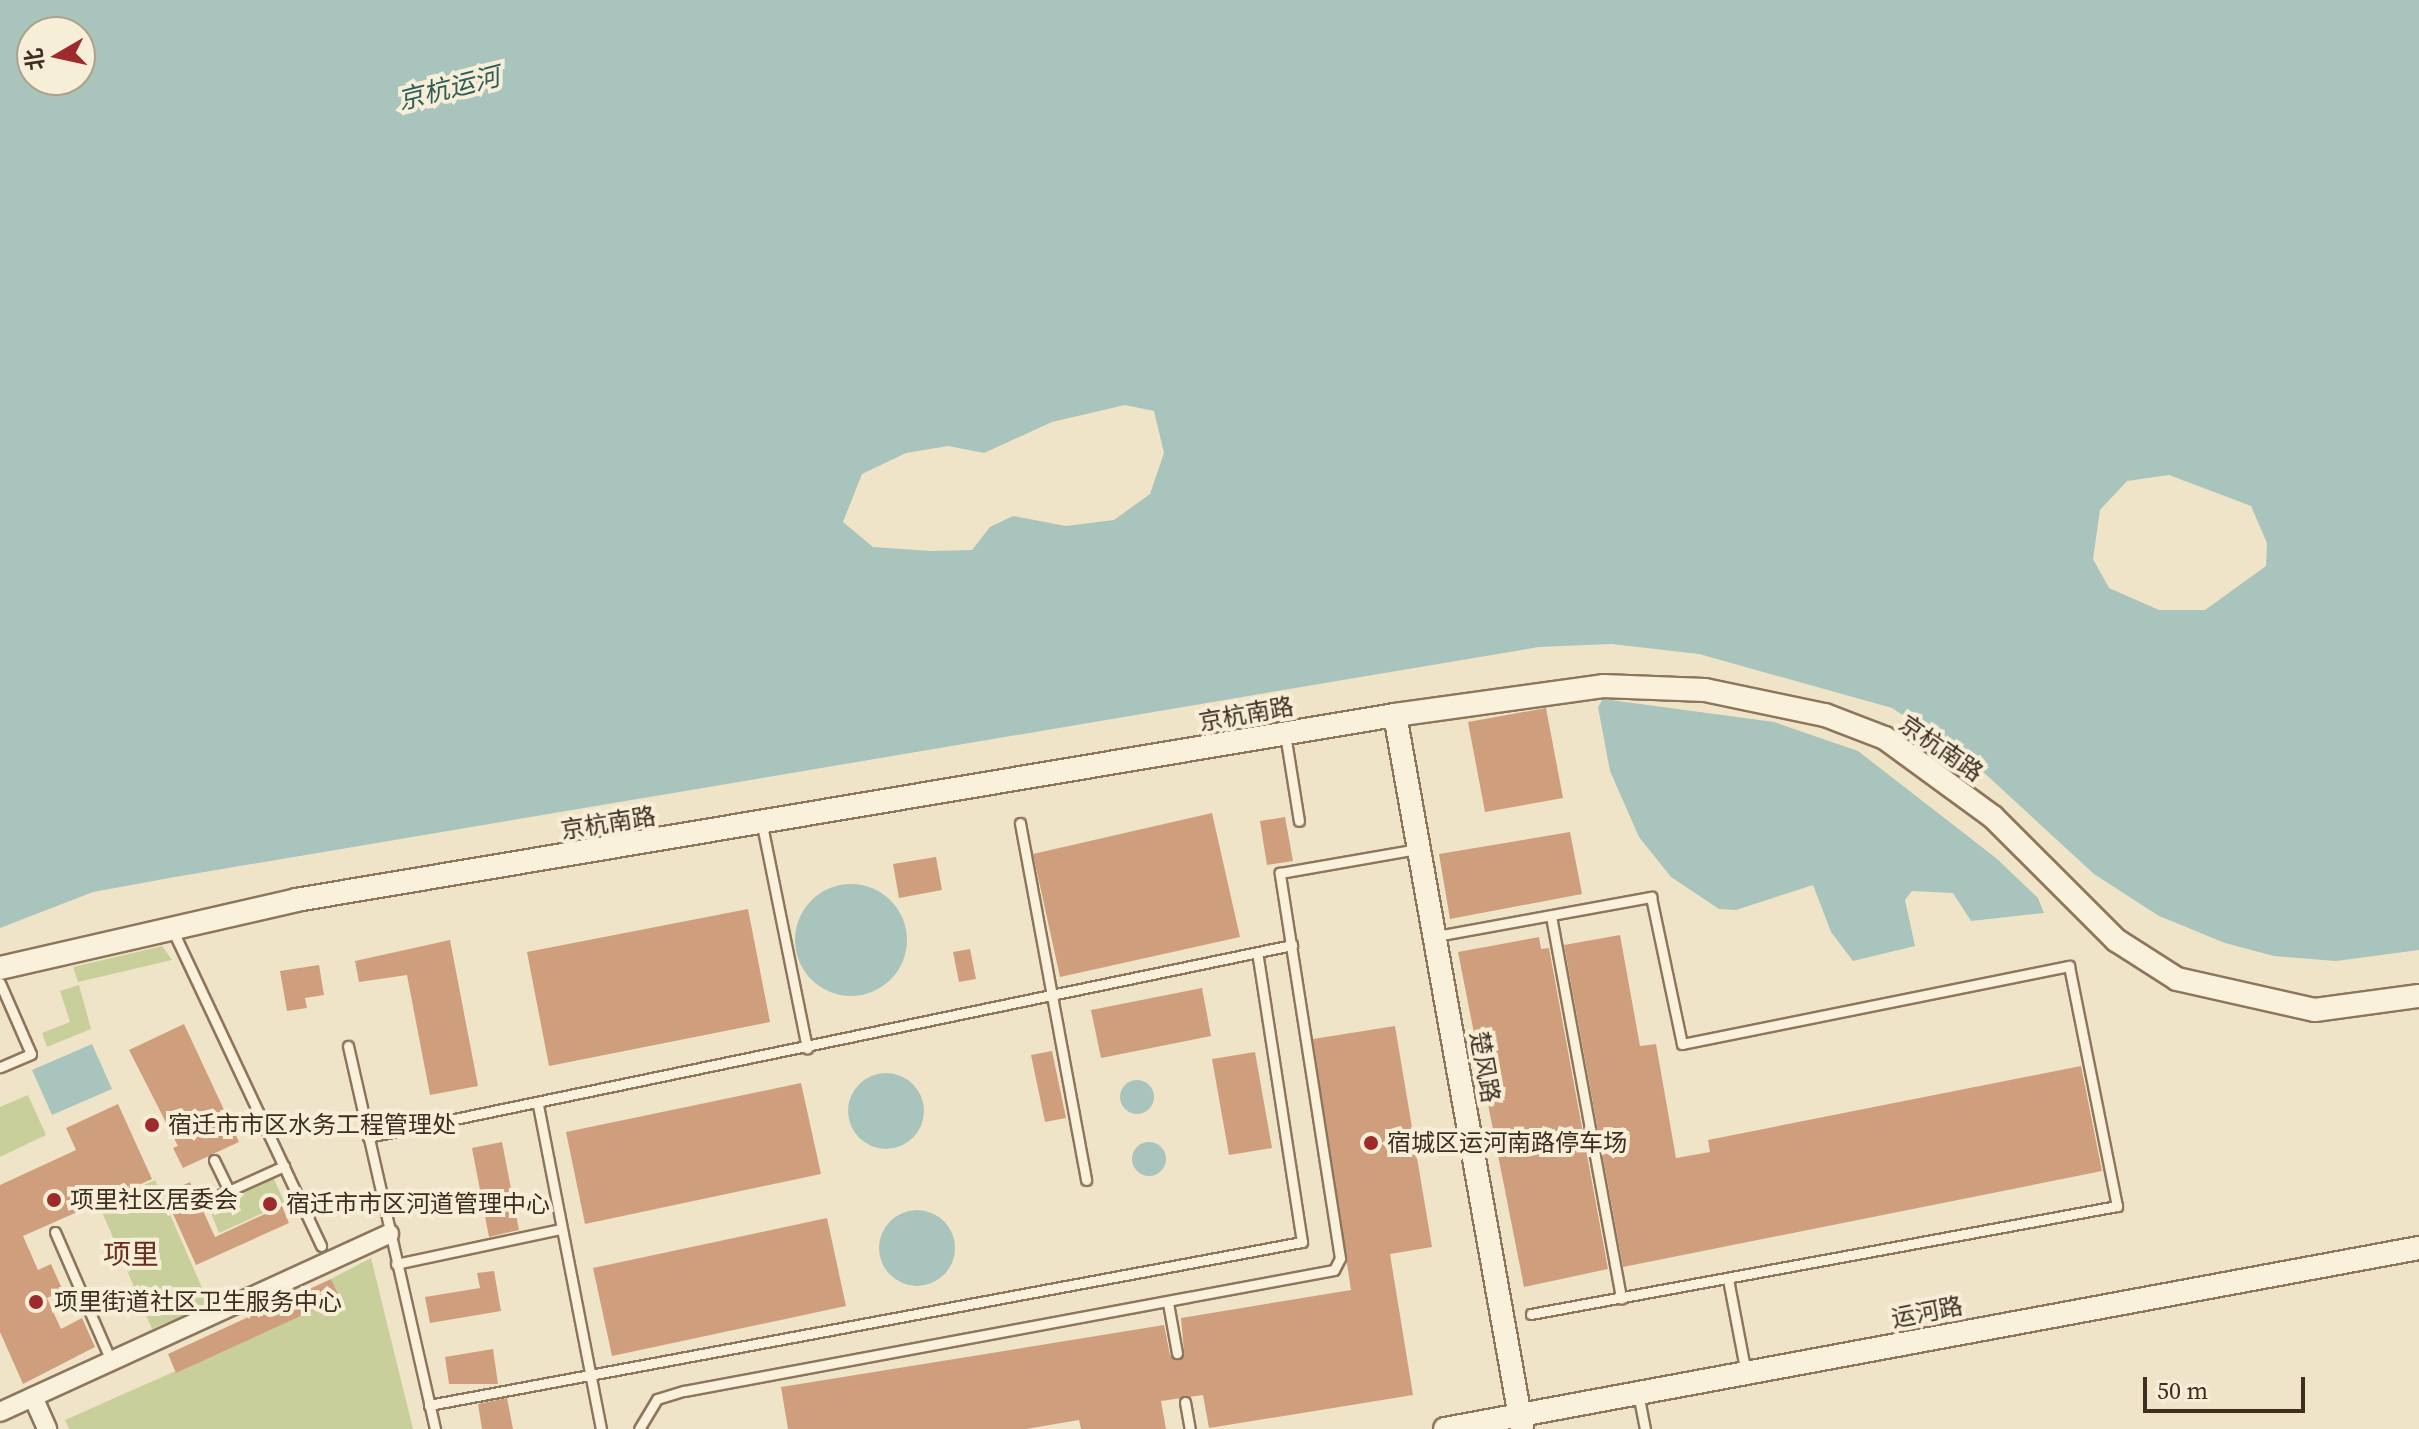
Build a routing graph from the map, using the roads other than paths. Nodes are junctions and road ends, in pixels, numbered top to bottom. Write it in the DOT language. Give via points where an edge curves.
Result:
graph roads {
  1 [pos="1395,715"];
  2 [pos="1285,734"];
  3 [pos="1299,821"];
  4 [pos="1020,823"];
  5 [pos="762,825"];
  6 [pos="1421,848"];
  7 [pos="1551,916"];
  8 [pos="171,925"];
  9 [pos="1436,936"];
  10 [pos="1292,945"];
  11 [pos="1257,952"];
  12 [pos="0,968"];
  13 [pos="0,983"];
  14 [pos="1052,996"];
  15 [pos="2419,996"];
  16 [pos="348,1046"];
  17 [pos="807,1049"];
  18 [pos="0,1067"];
  19 [pos="538,1105"];
  20 [pos="368,1137"];
  21 [pos="214,1160"];
  22 [pos="284,1166"];
  23 [pos="1086,1180"];
  24 [pos="229,1191"];
  25 [pos="204,1202"];
  26 [pos="561,1229"];
  27 [pos="55,1232"];
  28 [pos="389,1234"];
  29 [pos="321,1246"];
  30 [pos="2419,1248"];
  31 [pos="396,1264"];
  32 [pos="1728,1279"];
  33 [pos="1621,1299"];
  34 [pos="1168,1303"];
  35 [pos="1531,1314"];
  36 [pos="1177,1353"];
  37 [pos="111,1361"];
  38 [pos="1746,1373"];
  39 [pos="590,1374"];
  40 [pos="1638,1393"];
  41 [pos="33,1397"];
  42 [pos="1185,1402"];
  43 [pos="429,1405"];
  44 [pos="0,1412"];
  45 [pos="1520,1422"];
  46 [pos="47,1429"];
  47 [pos="435,1429"];
  48 [pos="601,1429"];
  49 [pos="639,1429"];
  50 [pos="1190,1429"];
  51 [pos="1445,1429"];
  52 [pos="1645,1429"];
  1 -- 2 [label="street, 京杭南路"];
  1 -- 6 [label="street, 楚风路"];
  1 -- 15 [label="street, 京杭南路" via="1603,686 1705,690 1825,715 1885,738 1993,817 2116,940 2177,979 2315,1010"];
  2 -- 3 [label="lane"];
  2 -- 5 [label="street, 京杭南路"];
  4 -- 14 [label="lane"];
  5 -- 8 [label="street, 京杭南路"];
  5 -- 17 [label="lane"];
  6 -- 9 [label="street, 楚风路"];
  6 -- 10 [label="lane" via="1280,873"];
  7 -- 9 [label="lane"];
  7 -- 32 [label="lane" via="1651,897 1682,1044 2069,966 2117,1206"];
  7 -- 33 [label="lane"];
  8 -- 12 [label="street, 京杭南路"];
  8 -- 22 [label="lane"];
  9 -- 45 [label="street, 楚风路"];
  10 -- 11 [label="lane"];
  10 -- 34 [label="lane" via="1340,1258 1334,1270 1320,1276"];
  11 -- 14 [label="lane"];
  11 -- 39 [label="lane" via="1302,1242"];
  13 -- 18 [label="lane" via="31,1054"];
  14 -- 17 [label="lane"];
  14 -- 23 [label="lane"];
  16 -- 20 [label="lane"];
  17 -- 19 [label="lane"];
  19 -- 20 [label="lane"];
  19 -- 26 [label="lane"];
  20 -- 28 [label="lane"];
  21 -- 24 [label="lane"];
  22 -- 24 [label="lane"];
  22 -- 29 [label="lane"];
  24 -- 25 [label="lane"];
  26 -- 31 [label="lane"];
  26 -- 39 [label="lane"];
  27 -- 37 [label="lane"];
  28 -- 31 [label="lane"];
  28 -- 37 [label="street"];
  30 -- 38 [label="street, 运河路"];
  31 -- 43 [label="lane"];
  32 -- 33 [label="lane"];
  32 -- 38 [label="lane"];
  33 -- 35 [label="lane"];
  34 -- 36 [label="lane"];
  34 -- 49 [label="lane" via="684,1391 657,1399"];
  37 -- 41 [label="street"];
  38 -- 40 [label="street, 运河路"];
  39 -- 43 [label="lane"];
  39 -- 48 [label="lane"];
  40 -- 45 [label="street, 运河路"];
  40 -- 52 [label="lane"];
  41 -- 44 [label="street"];
  41 -- 46 [label="street"];
  42 -- 50 [label="lane"];
  43 -- 47 [label="lane"];
  45 -- 51 [label="street, 运河路"];
}
